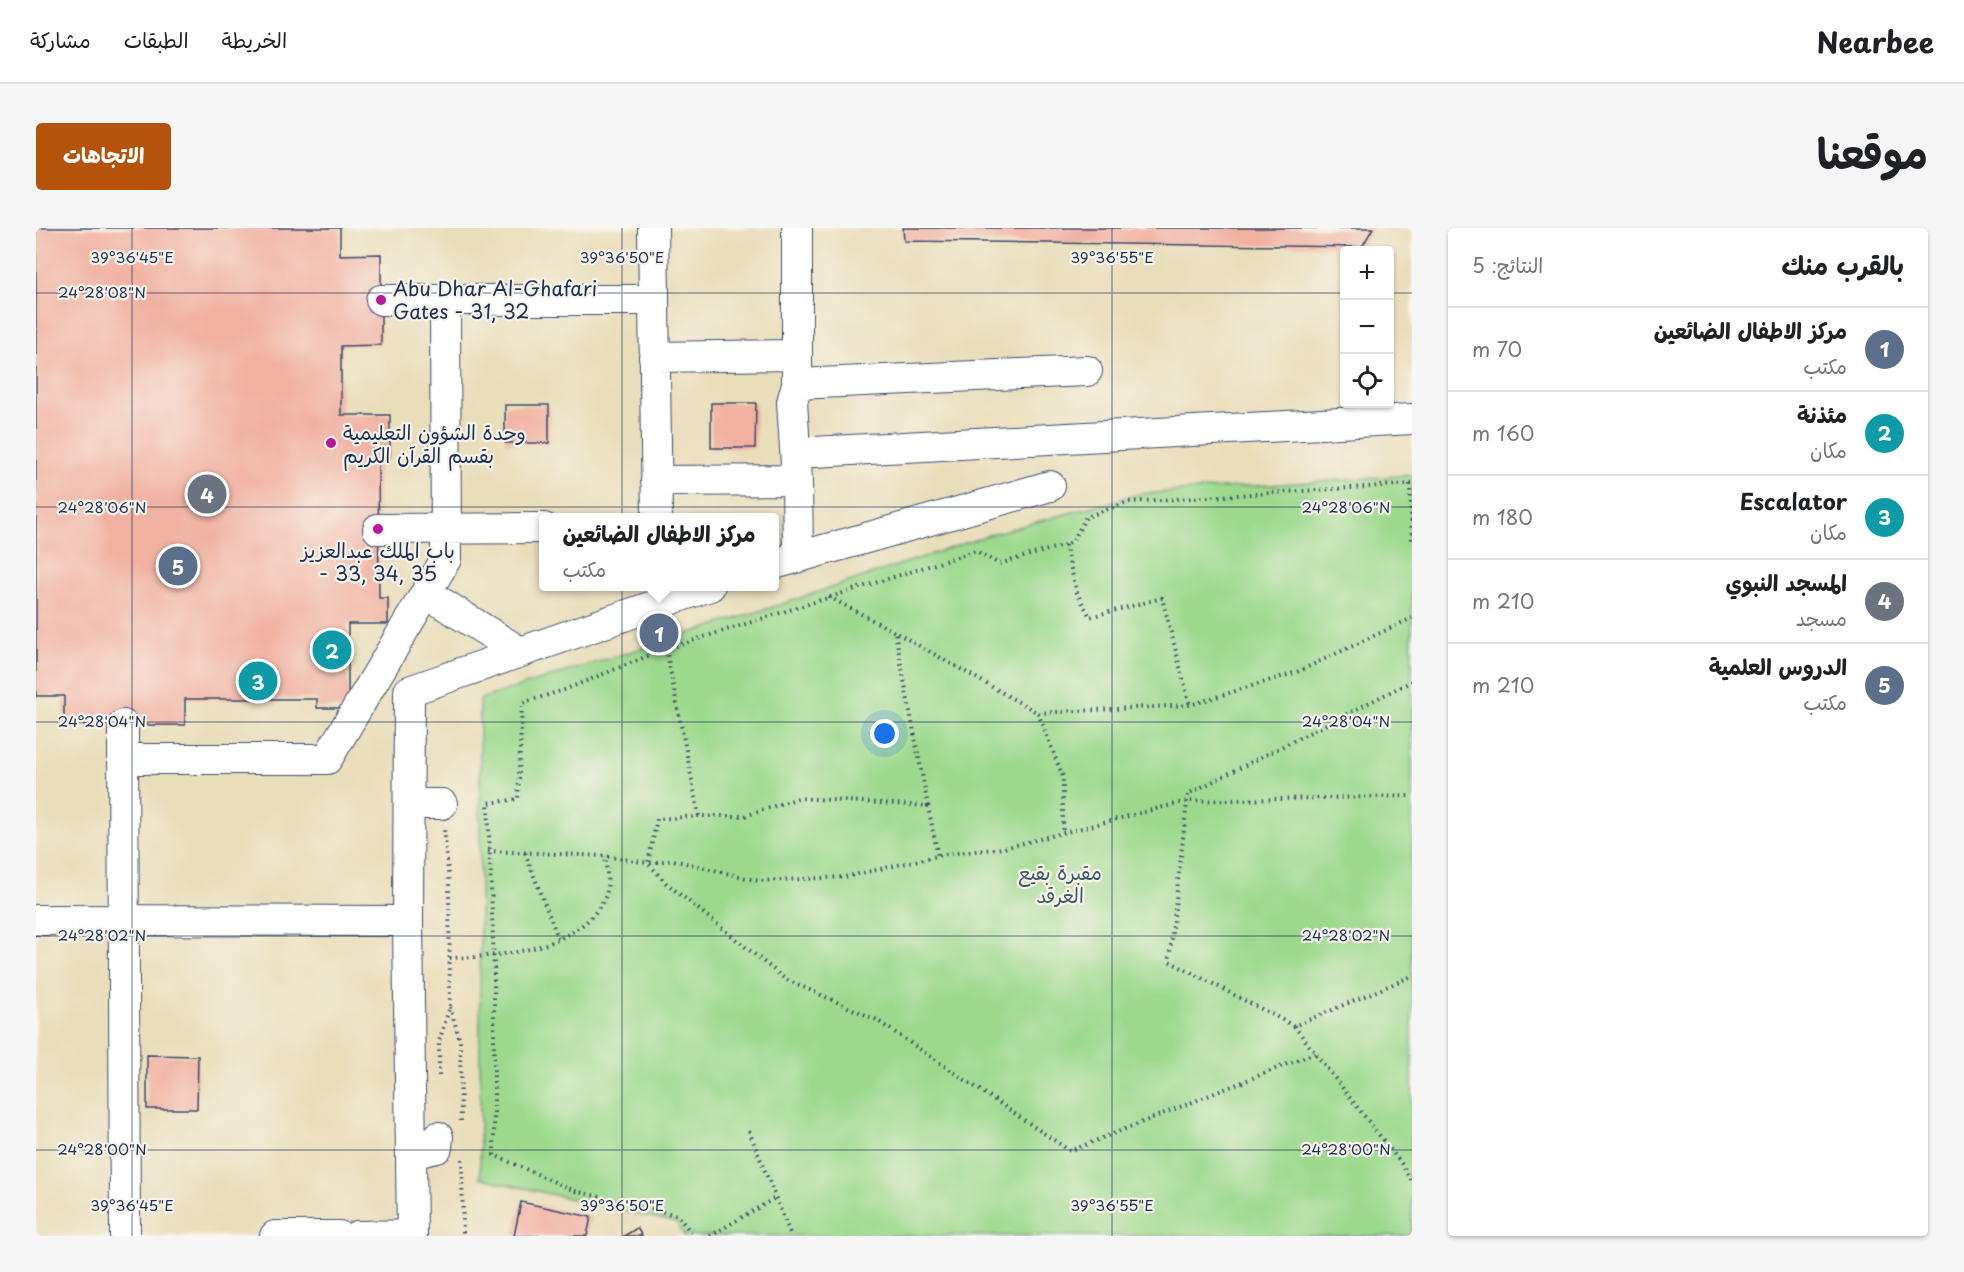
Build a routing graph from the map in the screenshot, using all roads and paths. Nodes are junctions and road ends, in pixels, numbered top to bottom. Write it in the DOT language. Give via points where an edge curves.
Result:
graph roads {
  1 [pos="653,228"];
  2 [pos="797,228"];
  3 [pos="381,300"];
  4 [pos="446,300"];
  5 [pos="653,300"];
  6 [pos="654,357"];
  7 [pos="797,369"];
  8 [pos="1087,371"];
  9 [pos="1412,402"];
  10 [pos="1394,403"];
  11 [pos="1340,406"];
  12 [pos="1412,419"];
  13 [pos="1070,425"];
  14 [pos="1412,437"];
  15 [pos="1074,455"];
  16 [pos="796,467"];
  17 [pos="656,481"];
  18 [pos="1411,484"];
  19 [pos="1050,486"];
  20 [pos="657,513"];
  21 [pos="539,528"];
  22 [pos="448,529"];
  23 [pos="378,530"];
  24 [pos="1412,540"];
  25 [pos="1065,545"];
  26 [pos="786,560"];
  27 [pos="696,591"];
  28 [pos="426,593"];
  29 [pos="829,597"];
  30 [pos="1412,618"];
  31 [pos="895,632"];
  32 [pos="393,649"];
  33 [pos="666,649"];
  34 [pos="520,652"];
  35 [pos="1412,681"];
  36 [pos="410,691"];
  37 [pos="1190,705"];
  38 [pos="1038,713"];
  39 [pos="123,725"];
  40 [pos="124,759"];
  41 [pos="1412,796"];
  42 [pos="1187,801"];
  43 [pos="409,804"];
  44 [pos="442,804"];
  45 [pos="928,806"];
  46 [pos="699,816"];
  47 [pos="1063,832"];
  48 [pos="489,851"];
  49 [pos="525,853"];
  50 [pos="605,856"];
  51 [pos="938,856"];
  52 [pos="648,862"];
  53 [pos="36,920"];
  54 [pos="125,920"];
  55 [pos="408,921"];
  56 [pos="558,938"];
  57 [pos="494,957"];
  58 [pos="450,958"];
  59 [pos="1412,976"];
  60 [pos="1294,1026"];
  61 [pos="439,1042"];
  62 [pos="1315,1053"];
  63 [pos="749,1131"];
  64 [pos="438,1137"];
  65 [pos="411,1154"];
  66 [pos="1412,1181"];
  67 [pos="775,1198"];
  68 [pos="125,1236"];
  69 [pos="274,1236"];
  70 [pos="336,1236"];
  71 [pos="357,1236"];
  72 [pos="412,1236"];
  73 [pos="694,1236"];
  74 [pos="710,1236"];
  75 [pos="791,1236"];
  1 -- 5 [label="street"];
  2 -- 7 [label="street"];
  3 -- 4 [label="street"];
  4 -- 5 [label="street"];
  4 -- 22 [label="street"];
  5 -- 6 [label="street"];
  6 -- 7 [label="street"];
  6 -- 17 [label="street"];
  7 -- 8 [label="street"];
  7 -- 16 [label="street" via="792,402"];
  9 -- 10 [label="street"];
  11 -- 13 [label="street"];
  12 -- 16 [label="street"];
  14 -- 15 [label="street"];
  16 -- 17 [label="street"];
  16 -- 26 [label="street"];
  17 -- 20 [label="street"];
  18 -- 24 [label="path"];
  18 -- 25 [label="path" via="1128,502 1086,517 1072,541"];
  19 -- 26 [label="street"];
  21 -- 22 [label="street"];
  22 -- 23 [label="street"];
  22 -- 28 [label="street" via="447,559"];
  25 -- 29 [label="path" via="999,564 976,551"];
  25 -- 37 [label="path" via="1077,593 1090,617 1162,598"];
  27 -- 34 [label="street"];
  28 -- 32 [label="street"];
  28 -- 34 [label="street"];
  29 -- 31 [label="path"];
  29 -- 33 [label="path"];
  30 -- 37 [label="path" via="1297,672"];
  31 -- 38 [label="path"];
  31 -- 45 [label="path"];
  32 -- 36 [label="street" via="410,661"];
  32 -- 40 [label="street" via="327,759"];
  33 -- 46 [label="path"];
  33 -- 48 [label="path" via="522,703 518,799 489,803"];
  34 -- 36 [label="street"];
  35 -- 42 [label="path" via="1188,794"];
  36 -- 43 [label="street"];
  37 -- 38 [label="path"];
  38 -- 47 [label="path" via="1063,777"];
  39 -- 40 [label="street"];
  40 -- 54 [label="street"];
  41 -- 42 [label="path"];
  42 -- 47 [label="path"];
  42 -- 60 [label="path" via="1169,961"];
  43 -- 44 [label="street"];
  43 -- 55 [label="street"];
  44 -- 58 [label="path"];
  45 -- 46 [label="path" via="798,798 745,816"];
  45 -- 51 [label="path"];
  46 -- 52 [label="path" via="657,819"];
  47 -- 51 [label="path" via="1004,848"];
  48 -- 49 [label="path"];
  48 -- 57 [label="path"];
  49 -- 50 [label="path"];
  49 -- 56 [label="path"];
  50 -- 52 [label="path"];
  50 -- 56 [label="path" via="606,896 592,916"];
  51 -- 52 [label="path" via="845,877 759,881 673,860"];
  52 -- 62 [label="path" via="666,883 785,979 875,1019 1070,1151"];
  53 -- 54 [label="street"];
  54 -- 55 [label="street"];
  54 -- 68 [label="street"];
  55 -- 65 [label="street"];
  56 -- 57 [label="path" via="532,950"];
  57 -- 58 [label="path"];
  57 -- 73 [label="path" via="494,1155 575,1191 677,1215"];
  58 -- 61 [label="path" via="450,1006"];
  59 -- 60 [label="path"];
  60 -- 62 [label="path"];
  62 -- 66 [label="path"];
  63 -- 67 [label="path"];
  64 -- 65 [label="street" via="437,1148"];
  65 -- 72 [label="street"];
  67 -- 74 [label="path"];
  67 -- 75 [label="path"];
  69 -- 70 [label="street"];
  71 -- 72 [label="street"];
}
